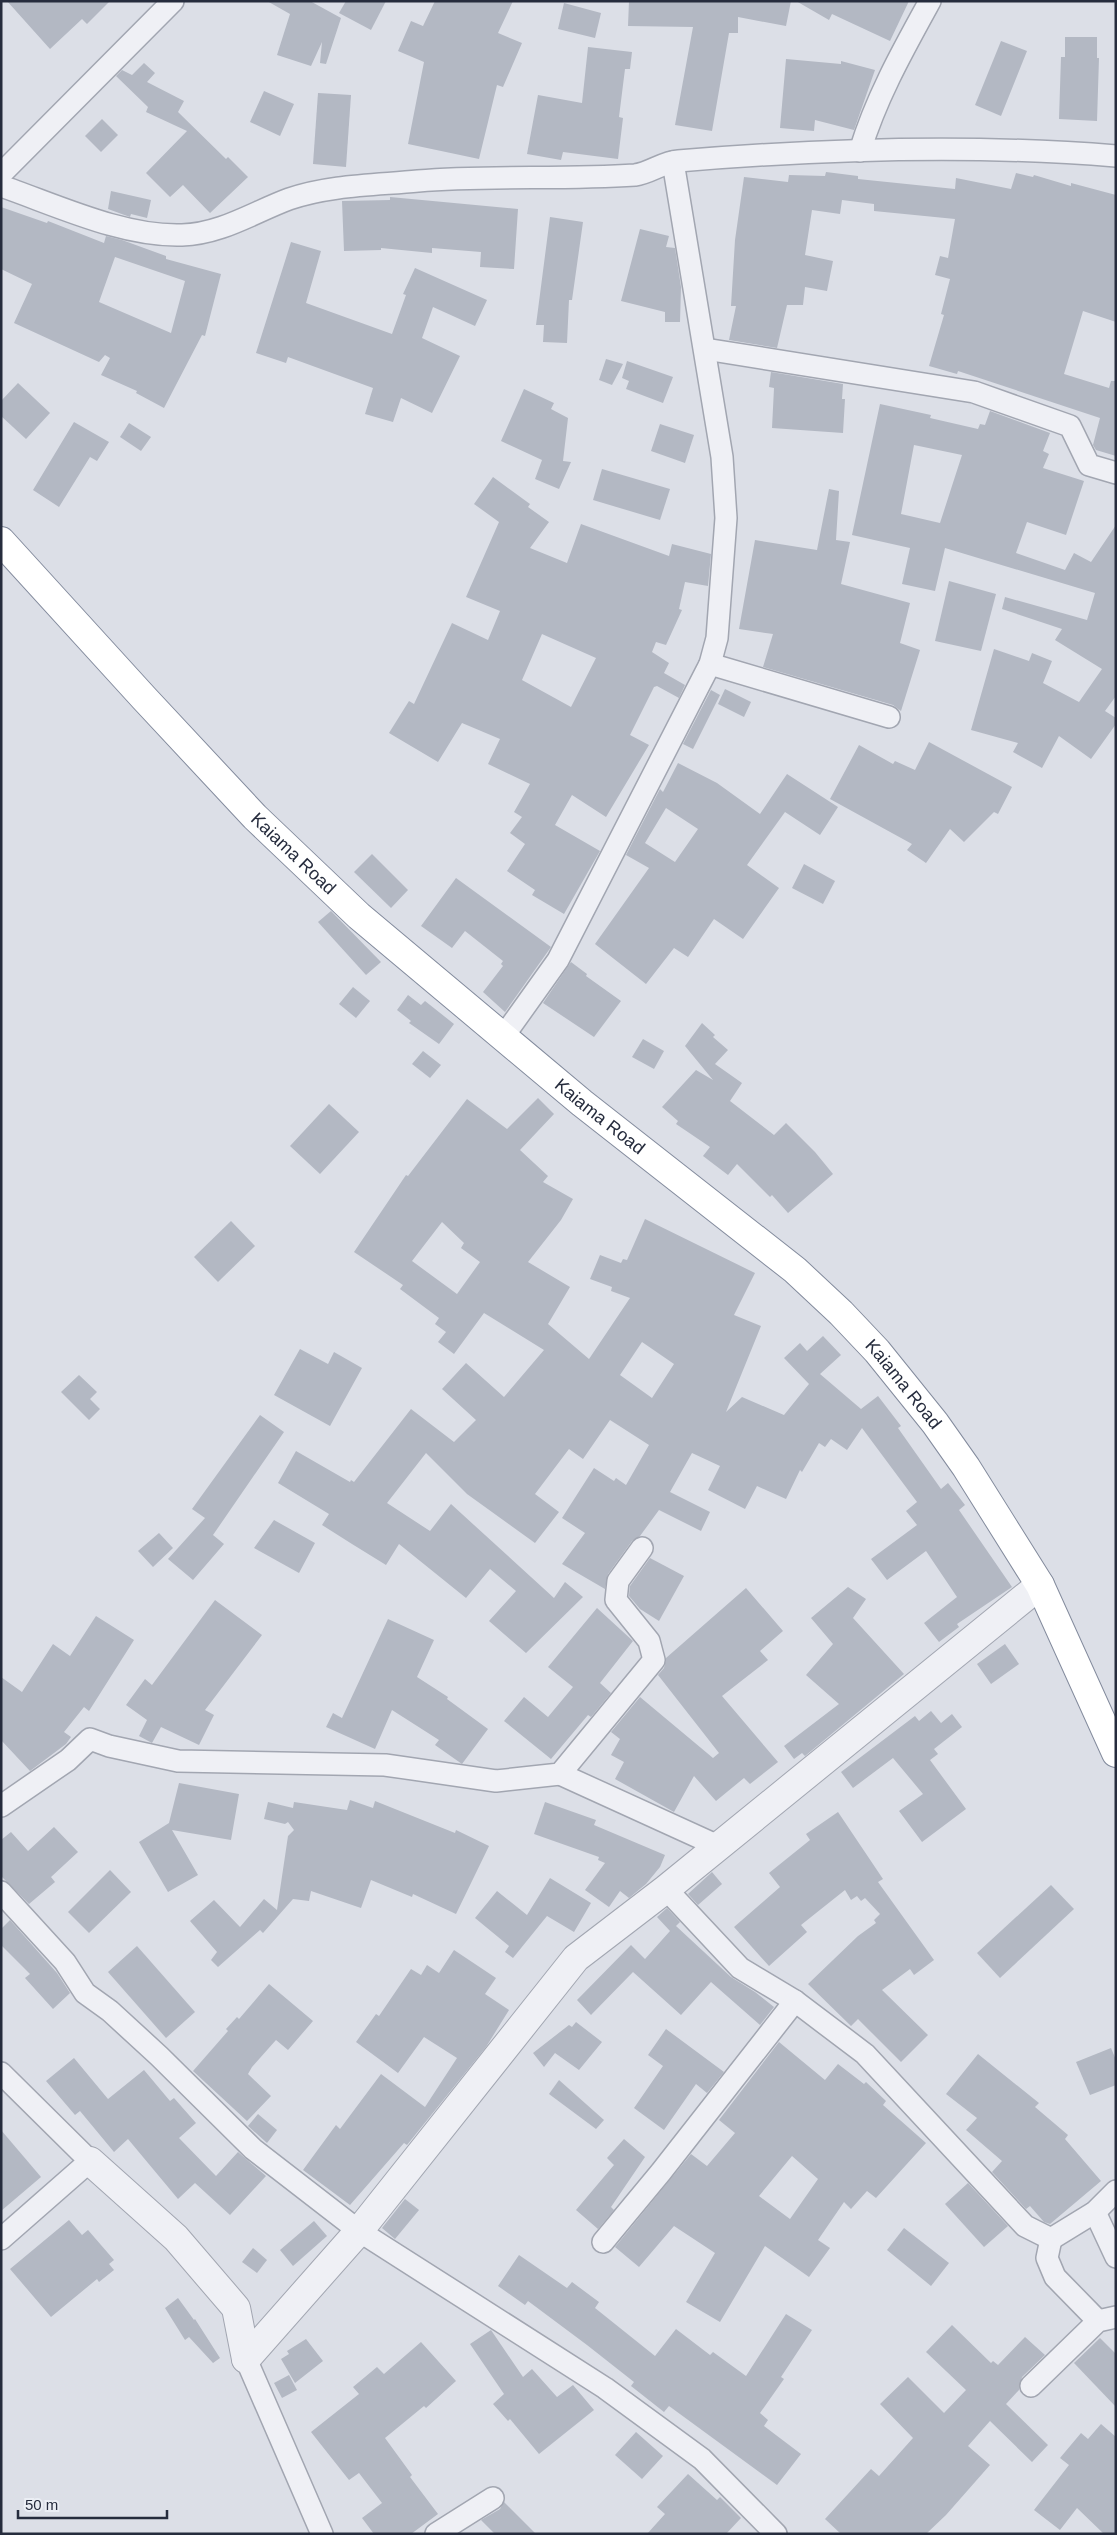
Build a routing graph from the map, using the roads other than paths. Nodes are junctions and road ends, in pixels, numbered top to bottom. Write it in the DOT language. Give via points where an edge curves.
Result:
graph roads {
  1 [pos="173,1"];
  2 [pos="930,1"];
  3 [pos="860,151"];
  4 [pos="1116,156"];
  5 [pos="673,162"];
  6 [pos="1,174"];
  7 [pos="1,186"];
  8 [pos="705,349"];
  9 [pos="1116,473"];
  10 [pos="1,540"];
  11 [pos="710,664"];
  12 [pos="889,717"];
  13 [pos="503,1037"];
  14 [pos="642,1548"];
  15 [pos="1040,1585"];
  16 [pos="1116,1753"];
  17 [pos="560,1774"];
  18 [pos="1,1806"];
  19 [pos="718,1846"];
  20 [pos="666,1889"];
  21 [pos="1,1892"];
  22 [pos="796,2001"];
  23 [pos="1,2074"];
  24 [pos="90,2161"];
  25 [pos="1116,2191"];
  26 [pos="1095,2212"];
  27 [pos="359,2231"];
  28 [pos="1,2239"];
  29 [pos="1052,2239"];
  30 [pos="603,2242"];
  31 [pos="1116,2257"];
  32 [pos="1107,2319"];
  33 [pos="246,2359"];
  34 [pos="1031,2386"];
  35 [pos="492,2498"];
  36 [pos="322,2534"];
  37 [pos="436,2534"];
  38 [pos="776,2534"];
  1 -- 6 [label="street"];
  2 -- 3 [label="street" via="884,85"];
  3 -- 4 [label="street" via="1053,151"];
  3 -- 5 [label="street"];
  5 -- 7 [label="street" via="639,174 423,181 325,190 290,199 215,230 182,235 140,231 82,215"];
  5 -- 8 [label="street"];
  8 -- 9 [label="street" via="974,392 1070,426 1089,465"];
  8 -- 11 [label="street" via="722,457 726,518 717,638"];
  10 -- 13 [label="highway, Kaiama Road" via="255,817 359,916"];
  11 -- 12 [label="street"];
  11 -- 13 [label="street" via="558,960"];
  13 -- 15 [label="highway, Kaiama Road" via="795,1270 840,1313 877,1351 935,1423"];
  14 -- 17 [label="street" via="618,1581 616,1600 649,1640 654,1660"];
  15 -- 16 [label="highway, Kaiama Road"];
  15 -- 19 [label="street"];
  17 -- 18 [label="street" via="496,1781 385,1765 178,1761 90,1739 68,1760"];
  17 -- 19 [label="street"];
  19 -- 20 [label="street"];
  20 -- 22 [label="street" via="740,1968"];
  20 -- 27 [label="street" via="576,1958"];
  21 -- 27 [label="street" via="65,1962 85,1993 110,2011 159,2056 253,2149"];
  22 -- 29 [label="street" via="866,2054 1025,2226"];
  22 -- 30 [label="street"];
  23 -- 24 [label="street"];
  24 -- 28 [label="street"];
  24 -- 33 [label="street" via="176,2238 236,2308"];
  25 -- 26 [label="street"];
  26 -- 29 [label="street"];
  26 -- 31 [label="street"];
  27 -- 33 [label="street"];
  27 -- 38 [label="street" via="605,2388 702,2459"];
  29 -- 32 [label="street" via="1048,2258 1055,2277"];
  32 -- 34 [label="street"];
  33 -- 36 [label="street"];
  35 -- 37 [label="street"];
}
